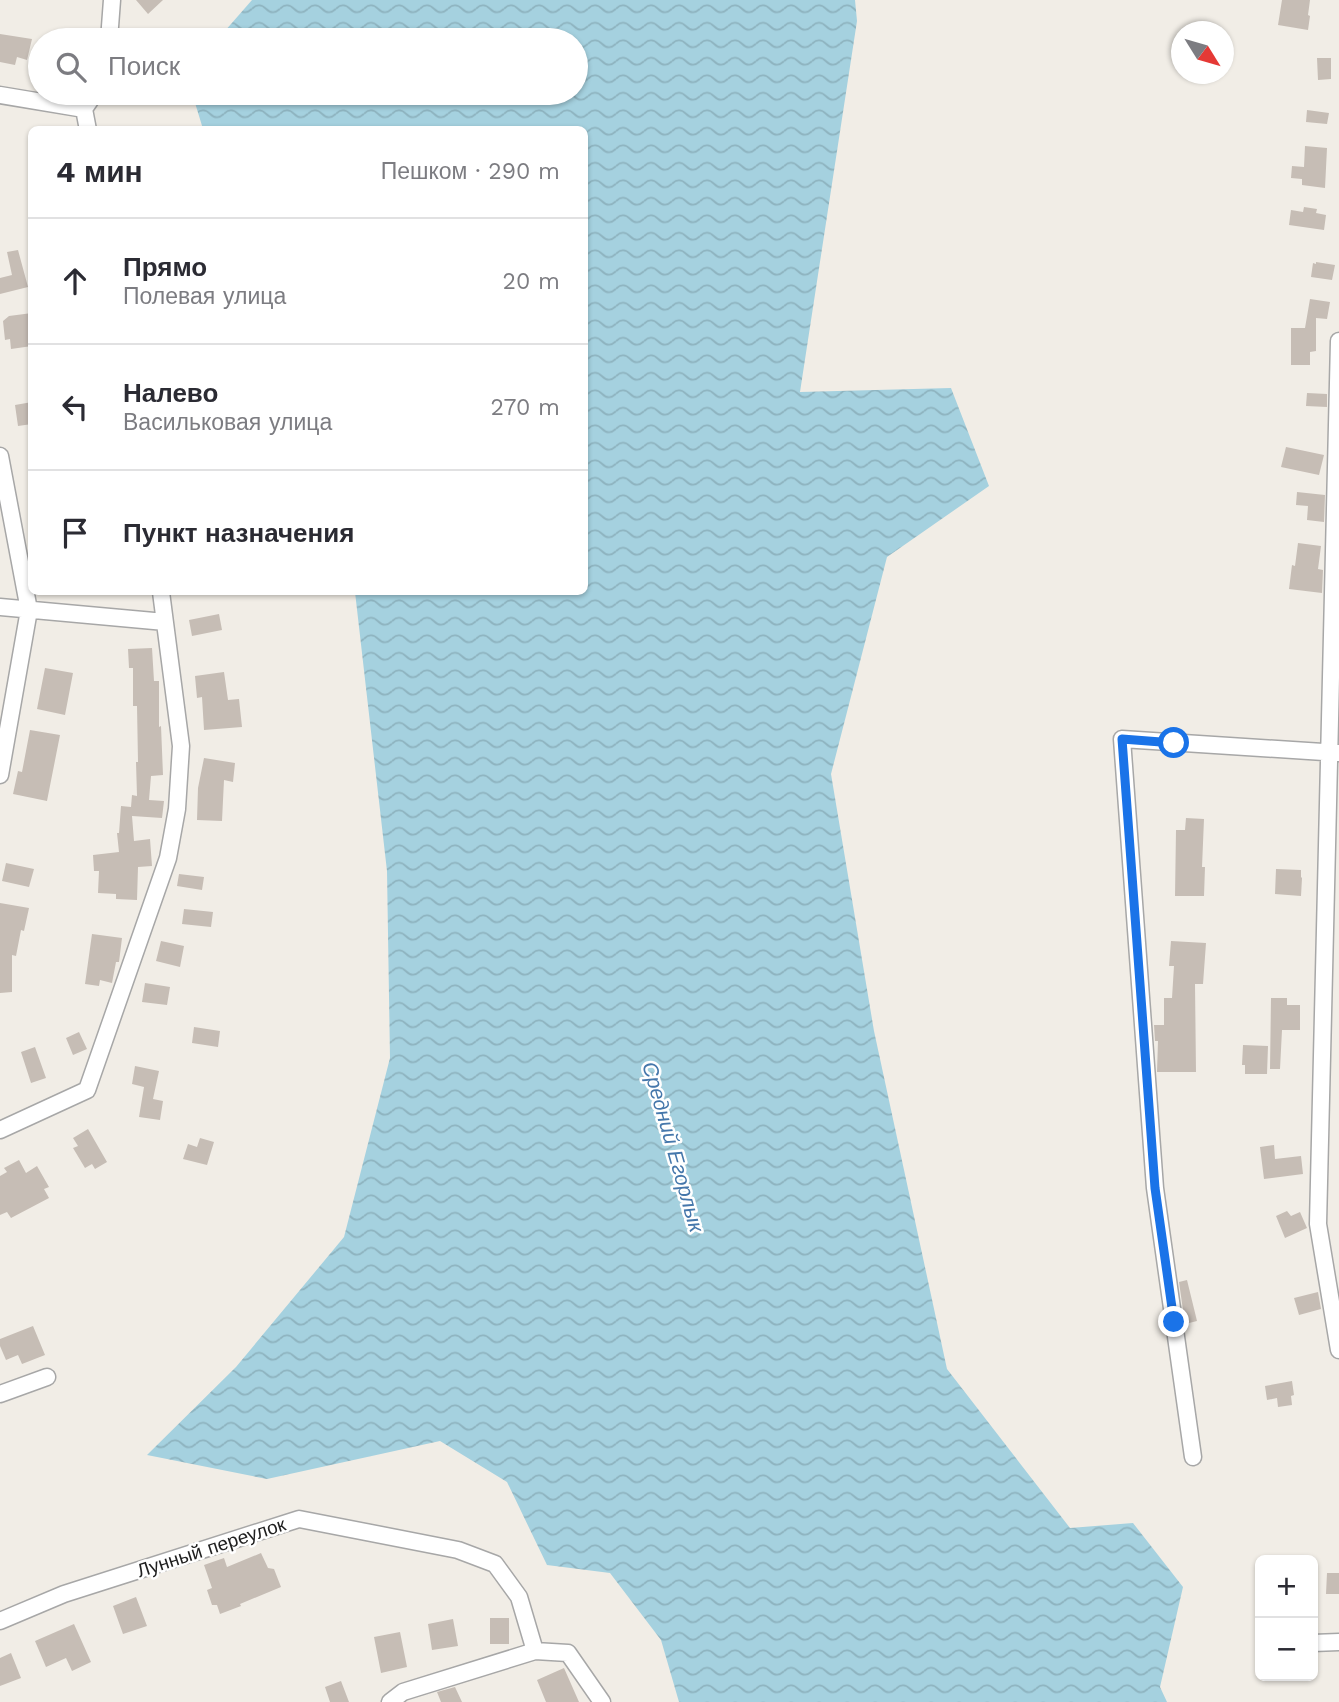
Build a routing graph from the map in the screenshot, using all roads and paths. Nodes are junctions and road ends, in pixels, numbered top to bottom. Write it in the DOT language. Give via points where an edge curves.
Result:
graph roads {
  1 [pos="112,0"];
  2 [pos="110,28"];
  3 [pos="0,95"];
  4 [pos="28,100"];
  5 [pos="61,105"];
  6 [pos="88,105"];
  7 [pos="85,109"];
  8 [pos="87,126"];
  9 [pos="1339,341"];
  10 [pos="0,456"];
  11 [pos="161,595"];
  12 [pos="0,607"];
  13 [pos="29,610"];
  14 [pos="165,622"];
  15 [pos="1334,753"];
  16 [pos="0,775"];
  17 [pos="0,1130"];
  18 [pos="1339,1350"];
  19 [pos="47,1377"];
  20 [pos="0,1394"];
  21 [pos="1193,1457"];
  22 [pos="0,1621"];
  23 [pos="1339,1642"];
  24 [pos="1318,1643"];
  25 [pos="535,1651"];
  26 [pos="390,1702"];
  27 [pos="602,1702"];
  1 -- 2 [label="street"];
  3 -- 4 [label="street"];
  5 -- 7 [label="street"];
  6 -- 7 [label="street"];
  7 -- 8 [label="street"];
  9 -- 15 [label="street"];
  10 -- 13 [label="street"];
  11 -- 14 [label="street"];
  12 -- 13 [label="street"];
  13 -- 14 [label="street"];
  13 -- 16 [label="street"];
  14 -- 17 [label="street" via="181,746 168,858 87,1090"];
  15 -- 18 [label="street" via="1318,1224"];
  15 -- 21 [label="street" via="1122,739 1155,1188"];
  19 -- 20 [label="street"];
  22 -- 25 [label="street, Лунный переулок" via="64,1594 299,1519 458,1550 495,1564 519,1597"];
  23 -- 24 [label="street"];
  25 -- 26 [label="street" via="403,1692"];
  25 -- 27 [label="street" via="568,1653"];
}
